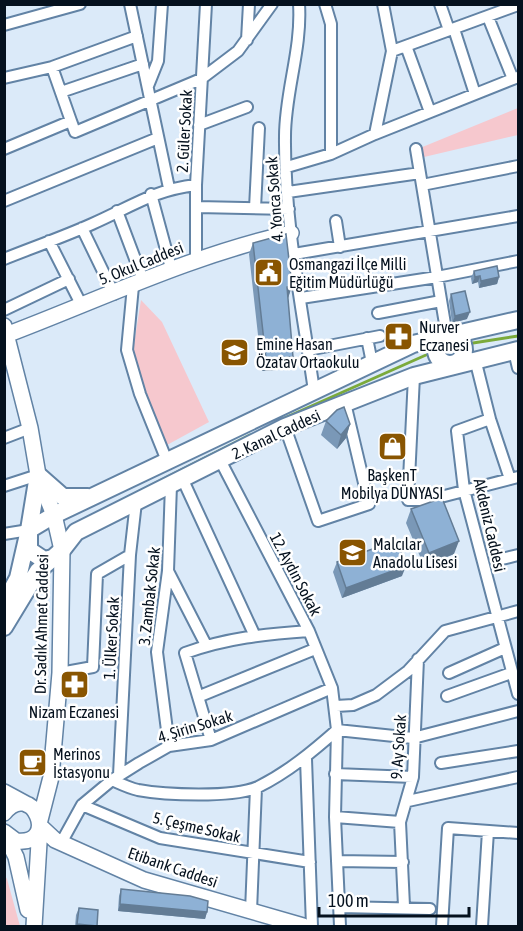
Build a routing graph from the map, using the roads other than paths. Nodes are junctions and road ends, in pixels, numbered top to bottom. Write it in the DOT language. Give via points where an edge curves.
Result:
graph roads {
  1 [pos="80,4"];
  2 [pos="130,4"];
  3 [pos="162,4"];
  4 [pos="206,4"];
  5 [pos="249,4"];
  6 [pos="272,4"];
  7 [pos="299,4"];
  8 [pos="325,4"];
  9 [pos="383,4"];
  10 [pos="440,4"];
  11 [pos="519,4"];
  12 [pos="45,9"];
  13 [pos="491,12"];
  14 [pos="4,25"];
  15 [pos="452,29"];
  16 [pos="137,36"];
  17 [pos="247,40"];
  18 [pos="406,46"];
  19 [pos="392,51"];
  20 [pos="143,64"];
  21 [pos="52,67"];
  22 [pos="4,78"];
  23 [pos="516,78"];
  24 [pos="201,79"];
  25 [pos="148,86"];
  26 [pos="61,92"];
  27 [pos="475,94"];
  28 [pos="152,102"];
  29 [pos="247,107"];
  30 [pos="430,112"];
  31 [pos="71,121"];
  32 [pos="199,125"];
  33 [pos="259,128"];
  34 [pos="375,134"];
  35 [pos="158,138"];
  36 [pos="4,149"];
  37 [pos="416,149"];
  38 [pos="331,154"];
  39 [pos="286,166"];
  40 [pos="519,166"];
  41 [pos="421,179"];
  42 [pos="196,184"];
  43 [pos="169,188"];
  44 [pos="288,192"];
  45 [pos="151,194"];
  46 [pos="4,201"];
  47 [pos="197,207"];
  48 [pos="255,208"];
  49 [pos="289,209"];
  50 [pos="117,211"];
  51 [pos="519,216"];
  52 [pos="336,221"];
  53 [pos="82,228"];
  54 [pos="430,232"];
  55 [pos="291,233"];
  56 [pos="49,241"];
  57 [pos="340,247"];
  58 [pos="294,254"];
  59 [pos="4,259"];
  60 [pos="196,260"];
  61 [pos="519,261"];
  62 [pos="171,268"];
  63 [pos="437,277"];
  64 [pos="69,279"];
  65 [pos="138,283"];
  66 [pos="114,294"];
  67 [pos="301,298"];
  68 [pos="441,301"];
  69 [pos="82,306"];
  70 [pos="4,310"];
  71 [pos="378,313"];
  72 [pos="519,320"];
  73 [pos="5,331"];
  74 [pos="380,336"];
  75 [pos="447,336"];
  76 [pos="367,338"];
  77 [pos="308,350"];
  78 [pos="516,350"];
  79 [pos="475,359"];
  80 [pos="372,363"];
  81 [pos="455,363"];
  82 [pos="519,368"];
  83 [pos="10,371"];
  84 [pos="414,376"];
  85 [pos="314,391"];
  86 [pos="345,403"];
  87 [pos="490,419"];
  88 [pos="285,427"];
  89 [pos="30,428"];
  90 [pos="4,438"];
  91 [pos="220,459"];
  92 [pos="167,461"];
  93 [pos="38,475"];
  94 [pos="514,478"];
  95 [pos="177,481"];
  96 [pos="4,486"];
  97 [pos="464,490"];
  98 [pos="98,495"];
  99 [pos="136,502"];
  100 [pos="54,515"];
  101 [pos="29,530"];
  102 [pos="4,534"];
  103 [pos="57,554"];
  104 [pos="130,555"];
  105 [pos="519,555"];
  106 [pos="502,559"];
  107 [pos="168,571"];
  108 [pos="18,578"];
  109 [pos="4,593"];
  110 [pos="4,604"];
  111 [pos="518,615"];
  112 [pos="496,617"];
  113 [pos="4,627"];
  114 [pos="309,631"];
  115 [pos="254,634"];
  116 [pos="206,645"];
  117 [pos="505,648"];
  118 [pos="315,649"];
  119 [pos="418,659"];
  120 [pos="60,673"];
  121 [pos="449,673"];
  122 [pos="511,673"];
  123 [pos="332,688"];
  124 [pos="519,694"];
  125 [pos="200,696"];
  126 [pos="447,696"];
  127 [pos="336,706"];
  128 [pos="519,711"];
  129 [pos="337,730"];
  130 [pos="412,738"];
  131 [pos="211,740"];
  132 [pos="169,746"];
  133 [pos="519,751"];
  134 [pos="306,759"];
  135 [pos="441,764"];
  136 [pos="335,774"];
  137 [pos="413,777"];
  138 [pos="519,777"];
  139 [pos="116,778"];
  140 [pos="256,788"];
  141 [pos="4,792"];
  142 [pos="408,801"];
  143 [pos="28,805"];
  144 [pos="82,806"];
  145 [pos="4,813"];
  146 [pos="335,817"];
  147 [pos="400,822"];
  148 [pos="40,823"];
  149 [pos="488,831"];
  150 [pos="5,833"];
  151 [pos="519,833"];
  152 [pos="61,843"];
  153 [pos="254,855"];
  154 [pos="337,861"];
  155 [pos="310,862"];
  156 [pos="403,862"];
  157 [pos="404,906"];
  158 [pos="340,907"];
  159 [pos="430,909"];
  160 [pos="251,911"];
  161 [pos="32,927"];
  162 [pos="303,927"];
  163 [pos="312,927"];
  164 [pos="340,927"];
  165 [pos="442,927"];
  166 [pos="482,927"];
  1 -- 12 [label="street"];
  2 -- 16 [label="street"];
  3 -- 25 [label="street" via="158,61"];
  4 -- 24 [label="street, 2. Güler Sokak"];
  5 -- 17 [label="street"];
  6 -- 17 [label="street"];
  7 -- 39 [label="street, 4. Yonca Sokak" via="301,29 285,135"];
  8 -- 38 [label="street" via="331,24"];
  9 -- 19 [label="street"];
  10 -- 15 [label="street"];
  11 -- 13 [label="street"];
  12 -- 14 [label="street"];
  13 -- 15 [label="street"];
  13 -- 23 [label="street"];
  15 -- 18 [label="street"];
  15 -- 27 [label="street"];
  16 -- 20 [label="street"];
  16 -- 21 [label="street"];
  17 -- 24 [label="street"];
  18 -- 19 [label="street"];
  18 -- 30 [label="street"];
  19 -- 34 [label="street"];
  20 -- 25 [label="street"];
  20 -- 26 [label="street"];
  21 -- 22 [label="street"];
  21 -- 26 [label="street"];
  23 -- 27 [label="street"];
  24 -- 28 [label="street"];
  24 -- 32 [label="street, 2. Güler Sokak"];
  25 -- 28 [label="street"];
  26 -- 31 [label="street"];
  27 -- 30 [label="street"];
  28 -- 31 [label="street" via="75,132"];
  28 -- 35 [label="street"];
  29 -- 32 [label="street"];
  30 -- 34 [label="street"];
  31 -- 36 [label="street"];
  32 -- 42 [label="street, 2. Güler Sokak"];
  33 -- 48 [label="street"];
  34 -- 38 [label="street"];
  35 -- 43 [label="street"];
  35 -- 46 [label="street"];
  37 -- 41 [label="street"];
  38 -- 39 [label="street"];
  39 -- 44 [label="street, 4. Yonca Sokak"];
  40 -- 41 [label="street"];
  41 -- 44 [label="street"];
  41 -- 54 [label="street"];
  42 -- 43 [label="street"];
  42 -- 47 [label="street, 2. Güler Sokak"];
  43 -- 45 [label="street"];
  44 -- 49 [label="street, 4. Yonca Sokak"];
  45 -- 50 [label="street"];
  45 -- 62 [label="street"];
  47 -- 48 [label="street"];
  47 -- 60 [label="street, 2. Güler Sokak"];
  48 -- 49 [label="street"];
  49 -- 55 [label="street, 4. Yonca Sokak"];
  50 -- 53 [label="street"];
  50 -- 65 [label="street"];
  51 -- 54 [label="street"];
  52 -- 57 [label="street"];
  53 -- 56 [label="street"];
  53 -- 66 [label="street"];
  54 -- 57 [label="street"];
  54 -- 63 [label="street"];
  55 -- 58 [label="street, 4. Yonca Sokak"];
  55 -- 60 [label="main road, 5. Okul Caddesi"];
  56 -- 59 [label="street"];
  56 -- 64 [label="street"];
  57 -- 58 [label="street"];
  58 -- 67 [label="street, 4. Yonca Sokak"];
  60 -- 62 [label="main road, 5. Okul Caddesi"];
  61 -- 63 [label="street"];
  62 -- 65 [label="main road, 5. Okul Caddesi"];
  63 -- 67 [label="street"];
  63 -- 68 [label="street"];
  64 -- 69 [label="street"];
  64 -- 70 [label="street"];
  65 -- 66 [label="main road, 5. Okul Caddesi"];
  65 -- 92 [label="street" via="128,350 140,394"];
  66 -- 69 [label="main road, 5. Okul Caddesi"];
  67 -- 77 [label="street, 4. Yonca Sokak"];
  68 -- 71 [label="street"];
  68 -- 75 [label="street"];
  69 -- 73 [label="main road, 5. Okul Caddesi"];
  72 -- 75 [label="main road, 2. Kanal Caddesi"];
  73 -- 83 [label="main road, Dr. Sadık Ahmet Caddesi"];
  74 -- 76 [label="street"];
  75 -- 80 [label="main road, 2. Kanal Caddesi" via="413,344"];
  75 -- 81 [label="main road" via="436,345 436,354 441,362"];
  76 -- 77 [label="street"];
  76 -- 80 [label="street"];
  77 -- 85 [label="street, 4. Yonca Sokak"];
  78 -- 79 [label="main road, 2. Kanal Caddesi"];
  78 -- 82 [label="street"];
  79 -- 81 [label="main road, 2. Kanal Caddesi"];
  79 -- 87 [label="street"];
  80 -- 85 [label="main road, 2. Kanal Caddesi"];
  81 -- 84 [label="main road, 2. Kanal Caddesi"];
  83 -- 89 [label="main road, Dr. Sadık Ahmet Caddesi"];
  84 -- 86 [label="main road, 2. Kanal Caddesi"];
  84 -- 97 [label="street" via="408,500 429,500"];
  85 -- 92 [label="main road, 2. Kanal Caddesi"];
  86 -- 88 [label="main road, 2. Kanal Caddesi"];
  86 -- 88 [label="street" via="369,504 318,521"];
  87 -- 94 [label="street"];
  87 -- 97 [label="street, Akdeniz Caddesi" via="457,431"];
  88 -- 91 [label="main road, 2. Kanal Caddesi"];
  89 -- 90 [label="street"];
  89 -- 93 [label="main road, Dr. Sadık Ahmet Caddesi"];
  91 -- 95 [label="main road, 2. Kanal Caddesi"];
  91 -- 114 [label="street, 12. Aydın Sokak"];
  92 -- 98 [label="main road, 2. Kanal Caddesi"];
  93 -- 96 [label="street"];
  93 -- 98 [label="main road" via="63,497"];
  93 -- 100 [label="main road, Dr. Sadık Ahmet Caddesi"];
  93 -- 101 [label="main road"];
  94 -- 97 [label="street"];
  95 -- 99 [label="main road, 2. Kanal Caddesi"];
  95 -- 107 [label="street, 3. Zambak Sokak"];
  95 -- 115 [label="street"];
  97 -- 112 [label="street, Akdeniz Caddesi"];
  98 -- 100 [label="main road, 2. Kanal Caddesi"];
  99 -- 103 [label="main road, 2. Kanal Caddesi" via="76,532"];
  99 -- 104 [label="street, 1. Ülker Sokak"];
  100 -- 101 [label="main road, 2. Kanal Caddesi"];
  100 -- 103 [label="main road, Dr. Sadık Ahmet Caddesi"];
  101 -- 102 [label="street"];
  101 -- 103 [label="main road" via="29,550 44,560"];
  101 -- 108 [label="main road"];
  103 -- 113 [label="main road, 2. Kanal Caddesi" via="38,571"];
  103 -- 120 [label="main road, Dr. Sadık Ahmet Caddesi"];
  104 -- 120 [label="street" via="97,574 93,667"];
  104 -- 139 [label="street, 1. Ülker Sokak"];
  105 -- 106 [label="street"];
  107 -- 116 [label="street"];
  107 -- 132 [label="street, 3. Zambak Sokak" via="158,652"];
  108 -- 109 [label="street"];
  108 -- 110 [label="main road"];
  111 -- 112 [label="street"];
  112 -- 117 [label="street, Akdeniz Caddesi"];
  112 -- 119 [label="street" via="445,631"];
  114 -- 115 [label="street"];
  114 -- 118 [label="street, 12. Aydın Sokak"];
  115 -- 116 [label="street"];
  116 -- 125 [label="street" via="185,653"];
  117 -- 121 [label="street"];
  117 -- 122 [label="street, Akdeniz Caddesi"];
  118 -- 123 [label="street, 12. Aydın Sokak"];
  118 -- 125 [label="street"];
  119 -- 127 [label="street" via="376,695 353,705"];
  119 -- 130 [label="street, 9. Ay Sokak"];
  120 -- 148 [label="main road, Dr. Sadık Ahmet Caddesi" via="51,777"];
  122 -- 124 [label="street, Akdeniz Caddesi"];
  122 -- 126 [label="street"];
  123 -- 127 [label="street, 12. Aydın Sokak"];
  123 -- 131 [label="street, 4. Şirin Sokak"];
  125 -- 131 [label="street"];
  127 -- 129 [label="street, 12. Aydın Sokak"];
  128 -- 130 [label="street"];
  129 -- 130 [label="street"];
  129 -- 134 [label="street"];
  129 -- 136 [label="street, 12. Aydın Sokak"];
  130 -- 137 [label="street, 9. Ay Sokak"];
  131 -- 132 [label="street, 4. Şirin Sokak"];
  132 -- 139 [label="street, 4. Şirin Sokak"];
  133 -- 135 [label="street"];
  134 -- 140 [label="street"];
  134 -- 155 [label="street"];
  136 -- 137 [label="street"];
  136 -- 146 [label="street, 12. Aydın Sokak"];
  137 -- 142 [label="street, 9. Ay Sokak"];
  138 -- 142 [label="street"];
  139 -- 140 [label="street" via="136,790 167,794 215,794"];
  139 -- 144 [label="street, 4. Şirin Sokak"];
  140 -- 153 [label="street"];
  141 -- 143 [label="main road"];
  142 -- 147 [label="street, 9. Ay Sokak"];
  143 -- 145 [label="main road" via="16,804"];
  143 -- 148 [label="main road, Etibank Caddesi"];
  144 -- 152 [label="street, 4. Şirin Sokak"];
  144 -- 153 [label="street, 5. Çeşme Sokak" via="160,838"];
  146 -- 147 [label="street"];
  146 -- 154 [label="street, 12. Aydın Sokak"];
  147 -- 156 [label="street, 9. Ay Sokak"];
  148 -- 150 [label="main road" via="28,841 16,841"];
  148 -- 152 [label="main road, Etibank Caddesi" via="46,835"];
  148 -- 161 [label="main road, Dr. Sadık Ahmet Caddesi"];
  149 -- 151 [label="street"];
  149 -- 165 [label="street" via="448,828"];
  149 -- 166 [label="street"];
  150 -- 161 [label="main road" via="16,857"];
  152 -- 160 [label="main road, Etibank Caddesi" via="144,880"];
  153 -- 155 [label="street, 5. Çeşme Sokak"];
  153 -- 160 [label="street"];
  154 -- 156 [label="street"];
  154 -- 158 [label="street, 12. Aydın Sokak"];
  155 -- 163 [label="street"];
  156 -- 157 [label="street, 9. Ay Sokak"];
  157 -- 158 [label="street"];
  157 -- 159 [label="street"];
  158 -- 164 [label="street, 12. Aydın Sokak"];
  160 -- 162 [label="main road, Etibank Caddesi"];
}
